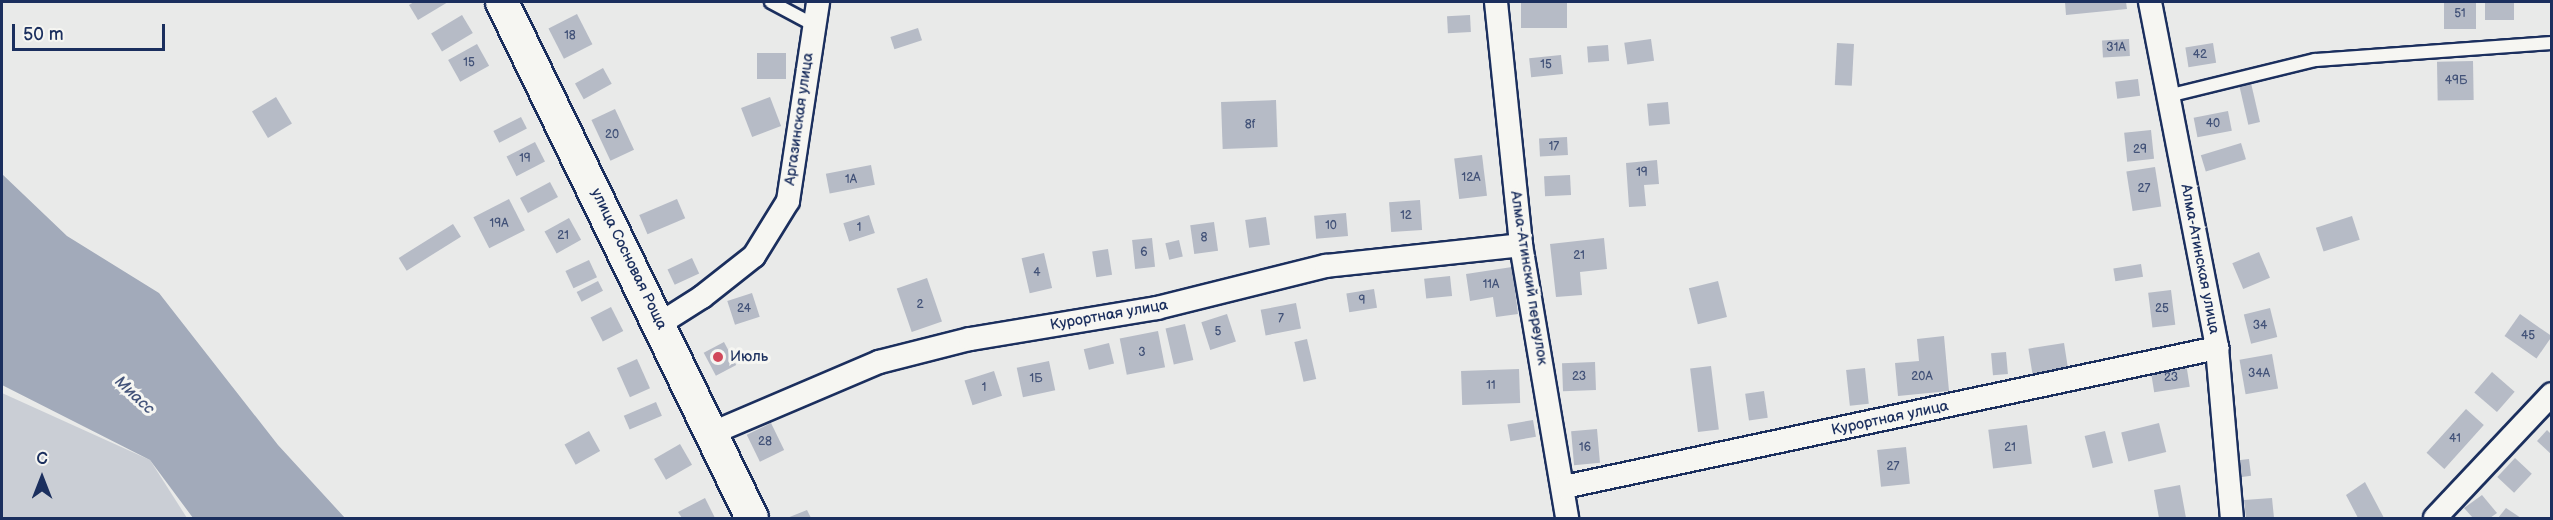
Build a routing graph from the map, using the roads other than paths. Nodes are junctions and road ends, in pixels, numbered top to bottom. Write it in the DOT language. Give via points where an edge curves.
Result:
graph roads {
  1 [pos="502,2"];
  2 [pos="771,2"];
  3 [pos="818,2"];
  4 [pos="1496,2"];
  5 [pos="2150,2"];
  6 [pos="812,24"];
  7 [pos="2552,43"];
  8 [pos="2168,96"];
  9 [pos="1521,245"];
  10 [pos="661,323"];
  11 [pos="2217,348"];
  12 [pos="2552,394"];
  13 [pos="710,434"];
  14 [pos="1564,487"];
  15 [pos="752,519"];
  16 [pos="1567,519"];
  17 [pos="2232,519"];
  18 [pos="2435,519"];
  1 -- 10 [label="main road, улица Сосновая Роща"];
  2 -- 6 [label="lane"];
  3 -- 6 [label="street, Аргазинская улица"];
  4 -- 9 [label="street, Алма-Атинский переулок"];
  5 -- 8 [label="street, Алма-Атинская улица"];
  6 -- 10 [label="street, Аргазинская улица" via="788,201 754,256"];
  7 -- 8 [label="lane" via="2315,60"];
  8 -- 11 [label="street, Алма-Атинская улица"];
  9 -- 13 [label="street, Курортная улица" via="1326,266 1156,308 970,339 879,362"];
  9 -- 14 [label="street, Алма-Атинский переулок"];
  10 -- 13 [label="main road, улица Сосновая Роща"];
  11 -- 14 [label="street, Курортная улица"];
  11 -- 17 [label="street, Алма-Атинская улица"];
  12 -- 18 [label="street"];
  13 -- 15 [label="main road, улица Сосновая Роща"];
  14 -- 16 [label="street, Алма-Атинский переулок"];
}
